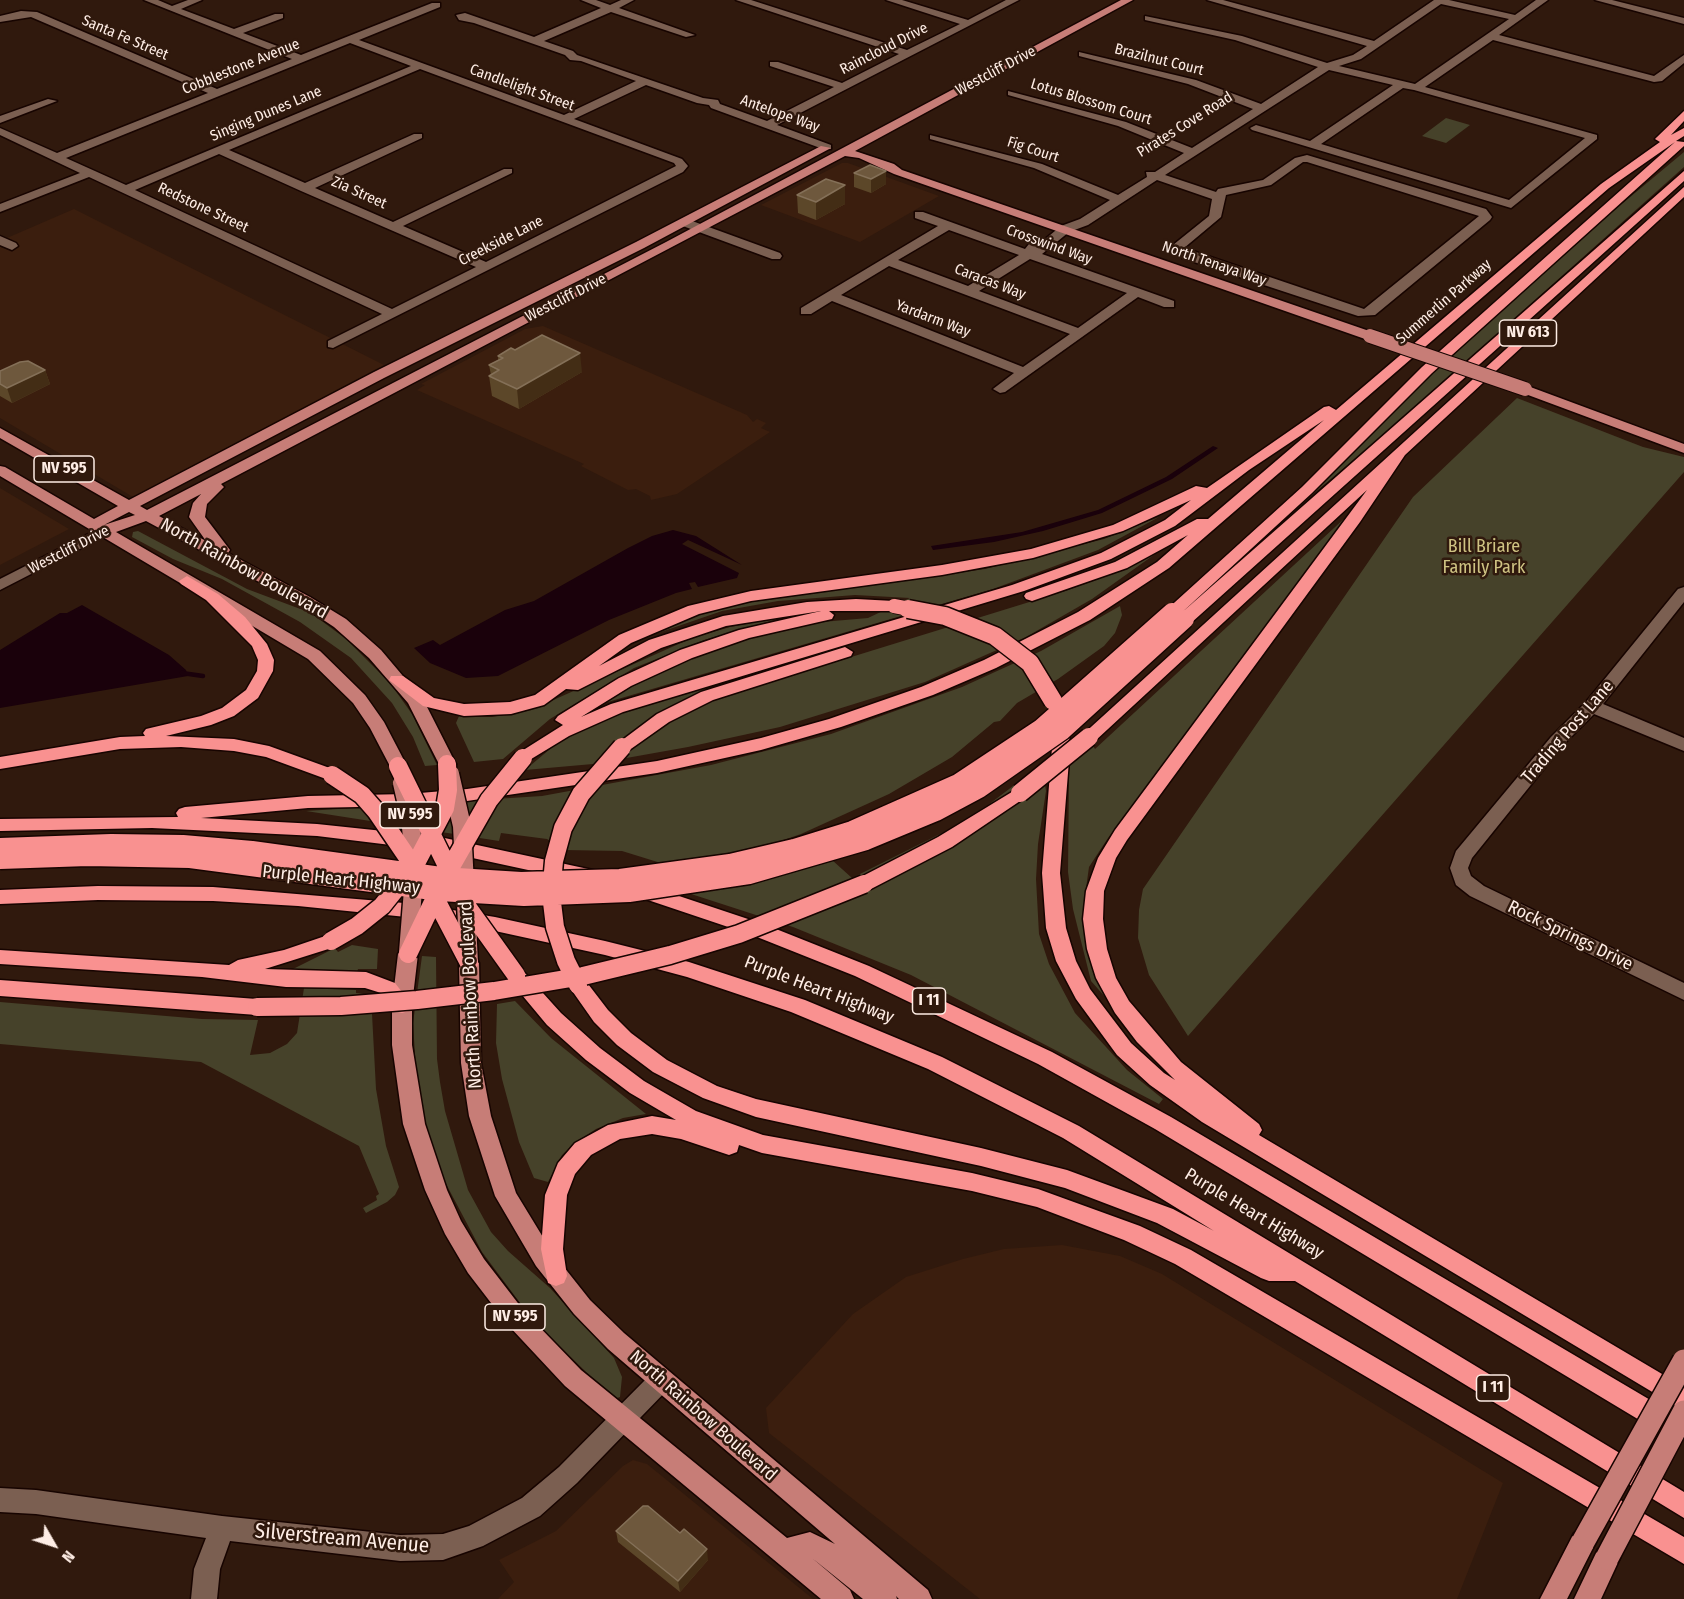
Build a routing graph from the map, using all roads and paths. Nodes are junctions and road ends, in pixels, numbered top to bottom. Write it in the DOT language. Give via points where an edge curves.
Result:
graph roads {
  1 [pos="149,0"];
  2 [pos="197,0"];
  3 [pos="420,0"];
  4 [pos="586,0"];
  5 [pos="629,0"];
  6 [pos="741,0"];
  7 [pos="891,0"];
  8 [pos="1014,0"];
  9 [pos="1105,0"];
  10 [pos="1128,0"];
  11 [pos="1212,0"];
  12 [pos="1440,0"];
  13 [pos="1543,0"];
  14 [pos="1600,0"];
  15 [pos="610,8"];
  16 [pos="172,9"];
  17 [pos="448,10"];
  18 [pos="279,16"];
  19 [pos="1149,18"];
  20 [pos="0,19"];
  21 [pos="1514,20"];
  22 [pos="1684,21"];
  23 [pos="968,23"];
  24 [pos="234,33"];
  25 [pos="690,35"];
  26 [pos="1490,36"];
  27 [pos="351,40"];
  28 [pos="534,41"];
  29 [pos="1373,44"];
  30 [pos="908,54"];
  31 [pos="1083,54"];
  32 [pos="1684,58"];
  33 [pos="301,59"];
  34 [pos="1313,63"];
  35 [pos="774,64"];
  36 [pos="419,66"];
  37 [pos="1326,67"];
  38 [pos="645,81"];
  39 [pos="1402,84"];
  40 [pos="843,87"];
  41 [pos="1417,88"];
  42 [pos="217,93"];
  43 [pos="1012,93"];
  44 [pos="52,101"];
  45 [pos="1249,104"];
  46 [pos="1261,108"];
  47 [pos="1684,114"];
  48 [pos="564,119"];
  49 [pos="0,120"];
  50 [pos="768,125"];
  51 [pos="1256,128"];
  52 [pos="0,131"];
  53 [pos="1684,131"];
  54 [pos="418,135"];
  55 [pos="934,137"];
  56 [pos="1684,141"];
  57 [pos="1311,145"];
  58 [pos="1181,147"];
  59 [pos="219,150"];
  60 [pos="835,150"];
  61 [pos="1194,152"];
  62 [pos="1647,155"];
  63 [pos="58,157"];
  64 [pos="682,166"];
  65 [pos="508,171"];
  66 [pos="1152,172"];
  67 [pos="90,173"];
  68 [pos="1684,175"];
  69 [pos="305,188"];
  70 [pos="125,190"];
  71 [pos="1684,191"];
  72 [pos="1220,194"];
  73 [pos="1105,195"];
  74 [pos="1119,200"];
  75 [pos="0,208"];
  76 [pos="919,215"];
  77 [pos="684,222"];
  78 [pos="948,225"];
  79 [pos="394,226"];
  80 [pos="1062,228"];
  81 [pos="701,229"];
  82 [pos="0,240"];
  83 [pos="12,246"];
  84 [pos="1026,255"];
  85 [pos="776,256"];
  86 [pos="888,261"];
  87 [pos="486,267"];
  88 [pos="969,291"];
  89 [pos="1136,293"];
  90 [pos="831,296"];
  91 [pos="521,304"];
  92 [pos="1169,304"];
  93 [pos="806,311"];
  94 [pos="537,312"];
  95 [pos="391,315"];
  96 [pos="465,331"];
  97 [pos="1080,333"];
  98 [pos="333,344"];
  99 [pos="1396,365"];
  100 [pos="429,369"];
  101 [pos="1024,372"];
  102 [pos="1000,389"];
  103 [pos="1568,404"];
  104 [pos="332,420"];
  105 [pos="291,421"];
  106 [pos="0,432"];
  107 [pos="1681,443"];
  108 [pos="1399,453"];
  109 [pos="263,455"];
  110 [pos="1244,467"];
  111 [pos="0,470"];
  112 [pos="1233,506"];
  113 [pos="138,511"];
  114 [pos="96,529"];
  115 [pos="231,560"];
  116 [pos="0,574"];
  117 [pos="187,581"];
  118 [pos="0,585"];
  119 [pos="1684,592"];
  120 [pos="894,606"];
  121 [pos="1178,615"];
  122 [pos="397,680"];
  123 [pos="538,700"];
  124 [pos="1592,706"];
  125 [pos="1684,745"];
  126 [pos="89,747"];
  127 [pos="523,758"];
  128 [pos="0,763"];
  129 [pos="447,764"];
  130 [pos="398,766"];
  131 [pos="86,823"];
  132 [pos="0,825"];
  133 [pos="433,834"];
  134 [pos="462,845"];
  135 [pos="0,847"];
  136 [pos="0,860"];
  137 [pos="415,865"];
  138 [pos="449,870"];
  139 [pos="1460,875"];
  140 [pos="0,897"];
  141 [pos="435,898"];
  142 [pos="466,905"];
  143 [pos="408,954"];
  144 [pos="0,957"];
  145 [pos="469,963"];
  146 [pos="202,969"];
  147 [pos="0,988"];
  148 [pos="1684,992"];
  149 [pos="402,1005"];
  150 [pos="840,1158"];
  151 [pos="1357,1203"];
  152 [pos="1302,1271"];
  153 [pos="556,1276"];
  154 [pos="1684,1360"];
  155 [pos="661,1380"];
  156 [pos="1684,1400"];
  157 [pos="1684,1412"];
  158 [pos="623,1419"];
  159 [pos="1684,1433"];
  160 [pos="0,1500"];
  161 [pos="1684,1506"];
  162 [pos="222,1528"];
  163 [pos="1684,1551"];
  164 [pos="784,1552"];
  165 [pos="204,1599"];
  166 [pos="841,1599"];
  167 [pos="884,1599"];
  168 [pos="919,1599"];
  169 [pos="1552,1599"];
  170 [pos="1587,1599"];
  1 -- 16 [label="street"];
  2 -- 16 [label="street"];
  3 -- 17 [label="street, Antelope Way"];
  4 -- 15 [label="street"];
  5 -- 15 [label="street"];
  6 -- 30 [label="street"];
  7 -- 23 [label="street"];
  8 -- 23 [label="street, Raincloud Drive"];
  9 -- 60 [label="main road, Westcliff Drive"];
  10 -- 60 [label="main road, Westcliff Drive"];
  11 -- 29 [label="street"];
  12 -- 21 [label="street"];
  12 -- 29 [label="street, Pirates Cove Road"];
  13 -- 21 [label="street"];
  14 -- 22 [label="street"];
  15 -- 25 [label="street"];
  15 -- 28 [label="street"];
  16 -- 24 [label="street"];
  17 -- 27 [label="street, Cobblestone Avenue"];
  17 -- 28 [label="street, Antelope Way"];
  18 -- 24 [label="street"];
  19 -- 34 [label="street" via="1238,38"];
  20 -- 42 [label="street, Santa Fe Street" via="33,14"];
  21 -- 26 [label="street"];
  23 -- 30 [label="street, Raincloud Drive"];
  24 -- 33 [label="street"];
  26 -- 32 [label="street" via="1654,79"];
  26 -- 41 [label="street"];
  27 -- 33 [label="street, Cobblestone Avenue"];
  27 -- 36 [label="street, Candlelight Street"];
  28 -- 38 [label="street, Antelope Way"];
  29 -- 34 [label="street, Pirates Cove Road"];
  29 -- 37 [label="street, Pirates Cove Road" via="1358,57"];
  30 -- 40 [label="street, Raincloud Drive"];
  31 -- 45 [label="street, Brazilnut Court" via="1174,77"];
  33 -- 42 [label="street, Cobblestone Avenue"];
  34 -- 37 [label="street"];
  34 -- 45 [label="street, Pirates Cove Road"];
  35 -- 40 [label="street"];
  36 -- 48 [label="street, Candlelight Street"];
  36 -- 59 [label="street, Singing Dunes Lane"];
  37 -- 39 [label="street"];
  37 -- 46 [label="street, Pirates Cove Road"];
  38 -- 48 [label="street"];
  38 -- 50 [label="street, Antelope Way"];
  39 -- 41 [label="street"];
  39 -- 57 [label="street"];
  40 -- 50 [label="street, Raincloud Drive"];
  41 -- 57 [label="street" via="1593,137 1511,204"];
  42 -- 63 [label="street, Cobblestone Avenue"];
  43 -- 58 [label="street, Lotus Blossom Court" via="1122,124"];
  44 -- 49 [label="street"];
  45 -- 46 [label="street, Brazilnut Court"];
  45 -- 58 [label="street, Pirates Cove Road"];
  46 -- 61 [label="street, Pirates Cove Road"];
  47 -- 62 [label="highway"];
  48 -- 64 [label="street, Candlelight Street" via="678,161"];
  50 -- 60 [label="street, Antelope Way"];
  51 -- 57 [label="street"];
  52 -- 63 [label="street, Redstone Street"];
  53 -- 62 [label="highway, Summerlin Parkway"];
  54 -- 69 [label="street"];
  55 -- 73 [label="street, Fig Court" via="1038,166"];
  56 -- 121 [label="highway" via="1427,370"];
  58 -- 61 [label="street, Lotus Blossom Court"];
  58 -- 66 [label="street, Pirates Cove Road"];
  59 -- 69 [label="street, Zia Street"];
  59 -- 70 [label="street, Singing Dunes Lane"];
  60 -- 77 [label="main road, Westcliff Drive"];
  60 -- 80 [label="main road, North Tenaya Way" via="847,159 880,171 892,170"];
  60 -- 81 [label="main road, Westcliff Drive"];
  61 -- 66 [label="street, Pirates Cove Road"];
  62 -- 99 [label="highway, Summerlin Parkway" via="1605,186"];
  63 -- 67 [label="street, Redstone Street"];
  64 -- 87 [label="street, Creekside Lane"];
  65 -- 79 [label="street"];
  66 -- 72 [label="street"];
  66 -- 73 [label="street, Pirates Cove Road"];
  66 -- 74 [label="street, Pirates Cove Road"];
  67 -- 70 [label="street, Redstone Street"];
  67 -- 75 [label="street"];
  68 -- 121 [label="highway"];
  69 -- 79 [label="street, Zia Street"];
  70 -- 95 [label="street, Redstone Street"];
  71 -- 108 [label="highway, NV 613"];
  72 -- 72 [label="street" via="1267,183 1307,158 1482,212 1486,217 1370,312 1363,313 1177,249 1214,219"];
  73 -- 74 [label="street, Fig Court"];
  73 -- 80 [label="street, Pirates Cove Road"];
  74 -- 80 [label="street, Pirates Cove Road" via="1084,222"];
  76 -- 78 [label="street, Crosswind Way"];
  77 -- 81 [label="street"];
  77 -- 91 [label="main road, Westcliff Drive"];
  78 -- 84 [label="street, Crosswind Way"];
  78 -- 86 [label="street"];
  79 -- 87 [label="street, Zia Street"];
  80 -- 84 [label="street, Pirates Cove Road" via="1036,253"];
  80 -- 103 [label="main road, North Tenaya Way, bridge"];
  81 -- 85 [label="street"];
  81 -- 94 [label="main road, Westcliff Drive"];
  82 -- 83 [label="street"];
  84 -- 88 [label="street, Pirates Cove Road"];
  84 -- 89 [label="street, Crosswind Way"];
  86 -- 88 [label="street, Caracas Way"];
  86 -- 90 [label="street"];
  87 -- 95 [label="street, Creekside Lane"];
  88 -- 97 [label="street, Caracas Way"];
  89 -- 92 [label="street, Crosswind Way"];
  89 -- 97 [label="street"];
  90 -- 93 [label="street"];
  90 -- 101 [label="street, Yardarm Way"];
  91 -- 94 [label="main road"];
  91 -- 96 [label="main road, Westcliff Drive"];
  94 -- 100 [label="main road, Westcliff Drive"];
  95 -- 98 [label="street, Creekside Lane"];
  96 -- 100 [label="main road" via="454,344 427,362"];
  96 -- 105 [label="main road, Westcliff Drive"];
  97 -- 101 [label="street"];
  99 -- 110 [label="highway"];
  99 -- 112 [label="highway, Summerlin Parkway"];
  100 -- 104 [label="main road, Westcliff Drive"];
  101 -- 102 [label="street"];
  103 -- 107 [label="main road, North Tenaya Way"];
  103 -- 107 [label="main road, North Tenaya Way" via="1590,415"];
  104 -- 105 [label="main road" via="306,425"];
  104 -- 109 [label="main road, Westcliff Drive"];
  105 -- 113 [label="main road, Westcliff Drive"];
  106 -- 113 [label="main road, NV 595"];
  108 -- 147 [label="highway, bridge" via="1089,737 1020,794 950,839 864,884 792,915 725,938 576,977 417,1000 257,1007"];
  108 -- 151 [label="highway" via="1355,519 1116,843 1100,874 1093,909 1102,968 1122,1007 1149,1041 1240,1122"];
  109 -- 113 [label="main road, Westcliff Drive"];
  109 -- 115 [label="main road" via="210,492 198,508 199,524"];
  110 -- 123 [label="highway" via="1147,516 1045,550 967,566 751,596 687,612 625,639"];
  110 -- 127 [label="highway" via="1170,523 1086,564 617,708 573,726"];
  111 -- 114 [label="main road, NV 595"];
  112 -- 131 [label="highway" via="1149,576 1048,636 927,691 794,735 666,765 493,792 408,800 308,802"];
  112 -- 152 [label="highway, bridge" via="1135,558 1078,582 707,696 656,722 622,747 581,794 563,828 551,894 555,927 566,962 601,1017 660,1066 710,1092 762,1109 1044,1173 1143,1207 1269,1271"];
  113 -- 114 [label="main road, Westcliff Drive"];
  113 -- 115 [label="main road, North Rainbow Boulevard / NV 595"];
  114 -- 116 [label="street, Westcliff Drive"];
  114 -- 117 [label="main road, North Rainbow Boulevard / NV 595"];
  114 -- 118 [label="street, Westcliff Drive"];
  115 -- 122 [label="main road, North Rainbow Boulevard / NV 595" via="333,618"];
  117 -- 126 [label="highway" via="228,609 259,644 266,665 260,683 241,704 214,718"];
  117 -- 130 [label="main road, North Rainbow Boulevard / NV 595" via="292,640 330,669 370,714"];
  119 -- 124 [label="street, Trading Post Lane"];
  120 -- 123 [label="highway" via="813,606 723,621 655,644"];
  120 -- 127 [label="highway" via="785,624 686,654 594,700"];
  120 -- 151 [label="highway, bridge" via="954,618 995,636 1030,663 1053,701 1061,747 1052,906 1062,950 1083,994 1124,1049 1169,1089 1223,1125"];
  121 -- 135 [label="highway, bridge" via="1041,728 978,771 922,801 859,827 730,863 600,880 521,881 441,876 183,844"];
  121 -- 136 [label="highway, bridge" via="1062,731 979,789 880,836 749,875 629,893 524,897 440,892 198,860"];
  122 -- 123 [label="highway" via="429,702 457,710 511,708"];
  122 -- 129 [label="main road, North Rainbow Boulevard / NV 595" via="418,706"];
  124 -- 125 [label="street"];
  124 -- 139 [label="street, Trading Post Lane" via="1557,741 1463,856"];
  126 -- 128 [label="highway"];
  126 -- 137 [label="highway, bridge" via="151,741 221,744 269,752 332,774 372,805"];
  127 -- 134 [label="highway, bridge" via="495,791"];
  129 -- 133 [label="highway, bridge" via="447,800"];
  129 -- 134 [label="main road, North Rainbow Boulevard / NV 595, bridge" via="460,814"];
  130 -- 133 [label="highway, bridge"];
  130 -- 137 [label="main road, North Rainbow Boulevard / NV 595, bridge" via="410,818"];
  131 -- 132 [label="highway, Purple Heart Highway / I 11"];
  131 -- 159 [label="highway, Purple Heart Highway / I 11" via="263,826 440,844 613,882 780,938 939,1005 1103,1089"];
  133 -- 137 [label="highway, bridge"];
  133 -- 138 [label="highway, bridge"];
  134 -- 138 [label="highway, bridge"];
  134 -- 142 [label="main road, North Rainbow Boulevard / NV 595, bridge"];
  137 -- 141 [label="highway, bridge"];
  137 -- 143 [label="main road, North Rainbow Boulevard / NV 595, bridge"];
  137 -- 146 [label="highway, bridge" via="382,906 331,941 256,964"];
  138 -- 141 [label="highway, bridge"];
  138 -- 142 [label="highway, bridge"];
  139 -- 148 [label="street, Rock Springs Drive" via="1477,891"];
  140 -- 152 [label="highway, Purple Heart Highway / I 11" via="194,893 357,904 504,926 688,970 826,1016 971,1080 1071,1132"];
  141 -- 143 [label="highway, bridge"];
  141 -- 145 [label="highway, bridge"];
  142 -- 145 [label="main road, North Rainbow Boulevard / NV 595, bridge"];
  142 -- 150 [label="highway, bridge" via="516,975 582,1045 625,1079 668,1107 716,1129 762,1144"];
  143 -- 149 [label="main road, North Rainbow Boulevard / NV 595"];
  144 -- 146 [label="highway"];
  145 -- 153 [label="main road, North Rainbow Boulevard / NV 595" via="471,1063 485,1138 513,1209"];
  146 -- 149 [label="highway" via="370,981 388,988"];
  149 -- 158 [label="main road, North Rainbow Boulevard / NV 595" via="403,1059 414,1124 429,1173 453,1227 476,1266 516,1318 573,1378"];
  150 -- 153 [label="highway" via="752,1152 659,1125 609,1134 578,1154 558,1187 552,1237"];
  150 -- 163 [label="highway" via="1038,1198 1166,1248"];
  151 -- 156 [label="highway"];
  152 -- 161 [label="highway, Purple Heart Highway / I 11"];
  153 -- 155 [label="main road, North Rainbow Boulevard / NV 595" via="604,1330"];
  154 -- 169 [label="main road, bridge"];
  155 -- 158 [label="street, Silverstream Avenue"];
  155 -- 168 [label="main road, North Rainbow Boulevard / NV 595"];
  157 -- 170 [label="main road, bridge"];
  158 -- 162 [label="street, Silverstream Avenue" via="531,1507 474,1537 443,1547 400,1548"];
  158 -- 164 [label="main road, North Rainbow Boulevard / NV 595"];
  160 -- 162 [label="street, Silverstream Avenue"];
  162 -- 165 [label="street" via="207,1569"];
  164 -- 166 [label="main road, North Rainbow Boulevard / NV 595"];
  164 -- 167 [label="main road" via="810,1545 821,1550"];
}
